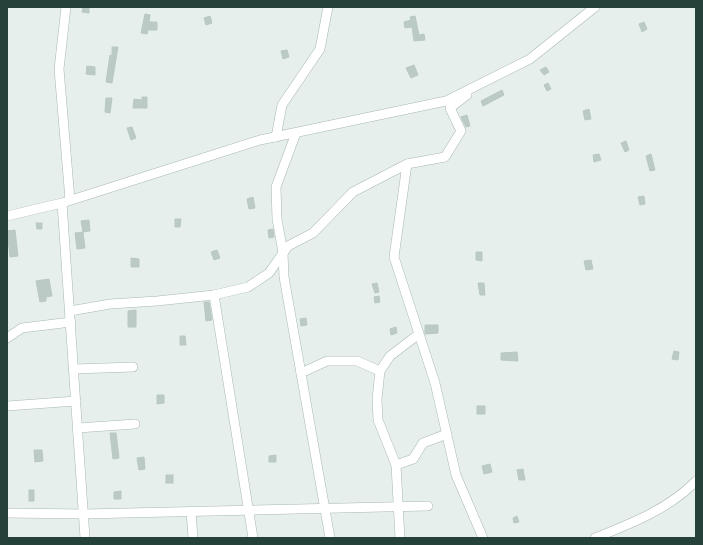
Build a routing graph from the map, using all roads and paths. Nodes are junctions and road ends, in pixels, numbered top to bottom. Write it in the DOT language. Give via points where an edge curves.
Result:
graph roads {
  1 [pos="66,7"];
  2 [pos="328,7"];
  3 [pos="595,7"];
  4 [pos="486,81"];
  5 [pos="296,133"];
  6 [pos="276,137"];
  7 [pos="407,164"];
  8 [pos="66,201"];
  9 [pos="7,216"];
  10 [pos="283,253"];
  11 [pos="214,295"];
  12 [pos="70,311"];
  13 [pos="71,322"];
  14 [pos="419,334"];
  15 [pos="7,338"];
  16 [pos="133,366"];
  17 [pos="74,369"];
  18 [pos="380,371"];
  19 [pos="301,373"];
  20 [pos="76,401"];
  21 [pos="7,406"];
  22 [pos="136,424"];
  23 [pos="78,428"];
  24 [pos="447,434"];
  25 [pos="396,465"];
  26 [pos="696,481"];
  27 [pos="428,506"];
  28 [pos="397,507"];
  29 [pos="325,508"];
  30 [pos="249,510"];
  31 [pos="191,512"];
  32 [pos="7,513"];
  33 [pos="84,514"];
  34 [pos="85,538"];
  35 [pos="193,538"];
  36 [pos="253,538"];
  37 [pos="330,538"];
  38 [pos="400,538"];
  39 [pos="483,538"];
  40 [pos="595,538"];
  1 -- 8 [label="street" via="59,69"];
  2 -- 6 [label="street" via="320,49 282,105"];
  3 -- 4 [label="street" via="530,59"];
  4 -- 5 [label="street" via="446,101"];
  4 -- 7 [label="street" via="450,108 462,131 445,157"];
  5 -- 6 [label="street"];
  5 -- 10 [label="street" via="276,187 277,219"];
  6 -- 8 [label="street"];
  7 -- 10 [label="street" via="353,192 313,233 288,246"];
  7 -- 14 [label="street" via="394,257"];
  8 -- 9 [label="street"];
  8 -- 12 [label="street"];
  10 -- 11 [label="street" via="269,273 248,287"];
  10 -- 19 [label="street" via="284,277"];
  11 -- 12 [label="street" via="110,304"];
  11 -- 30 [label="street"];
  12 -- 13 [label="street"];
  13 -- 15 [label="street" via="22,328"];
  13 -- 17 [label="street"];
  14 -- 18 [label="street" via="390,356"];
  14 -- 24 [label="street" via="435,383"];
  16 -- 17 [label="street"];
  17 -- 20 [label="street"];
  18 -- 19 [label="street" via="357,361 327,361"];
  18 -- 25 [label="street" via="376,399 378,420"];
  19 -- 29 [label="street"];
  20 -- 21 [label="street"];
  20 -- 23 [label="street"];
  22 -- 23 [label="street"];
  23 -- 33 [label="street"];
  24 -- 25 [label="street" via="423,443 413,459"];
  24 -- 39 [label="street" via="456,475"];
  25 -- 28 [label="street"];
  26 -- 40 [label="street" via="687,490 639,520"];
  27 -- 28 [label="street"];
  28 -- 29 [label="street"];
  28 -- 38 [label="street"];
  29 -- 30 [label="street"];
  29 -- 37 [label="street"];
  30 -- 31 [label="street"];
  30 -- 36 [label="street"];
  31 -- 33 [label="street"];
  31 -- 35 [label="street"];
  32 -- 33 [label="street"];
  33 -- 34 [label="street"];
}
